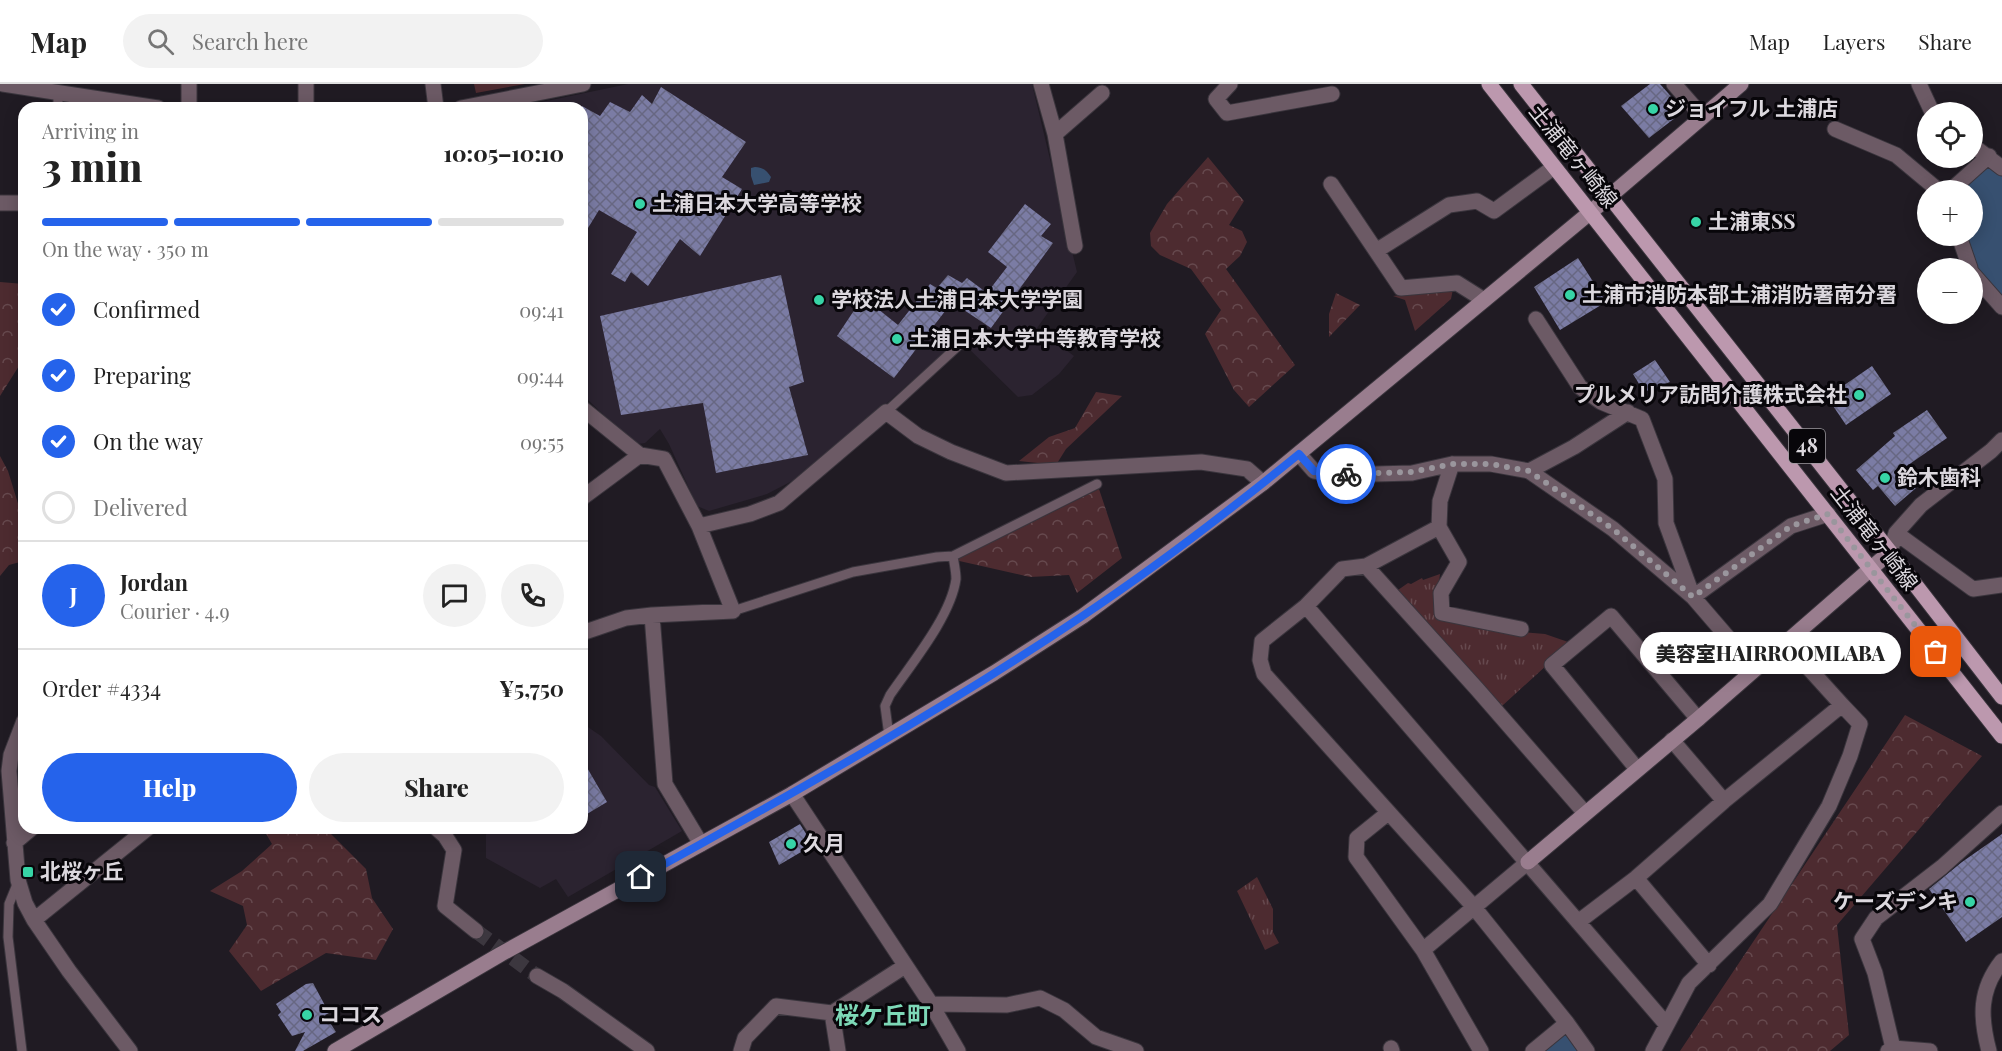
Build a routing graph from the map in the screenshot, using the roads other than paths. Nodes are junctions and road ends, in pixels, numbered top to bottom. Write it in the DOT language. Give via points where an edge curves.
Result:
graph roads {
  1 [pos="3,84"];
  2 [pos="189,84"];
  3 [pos="306,84"];
  4 [pos="433,84"];
  5 [pos="583,84"];
  6 [pos="1041,84"];
  7 [pos="1230,84"];
  8 [pos="1489,84"];
  9 [pos="1521,84"];
  10 [pos="1674,84"];
  11 [pos="1741,84"];
  12 [pos="1919,84"];
  13 [pos="67,90"];
  14 [pos="1101,93"];
  15 [pos="1332,94"];
  16 [pos="119,102"];
  17 [pos="189,102"];
  18 [pos="306,102"];
  19 [pos="435,102"];
  20 [pos="492,102"];
  21 [pos="1927,102"];
  22 [pos="1702,116"];
  23 [pos="1835,129"];
  24 [pos="1054,134"];
  25 [pos="1983,152"];
  26 [pos="1989,156"];
  27 [pos="1554,167"];
  28 [pos="2002,168"];
  29 [pos="1926,180"];
  30 [pos="1962,180"];
  31 [pos="1331,184"];
  32 [pos="1610,196"];
  33 [pos="0,203"];
  34 [pos="18,203"];
  35 [pos="1591,212"];
  36 [pos="1075,246"];
  37 [pos="1376,251"];
  38 [pos="1983,285"];
  39 [pos="1485,300"];
  40 [pos="2002,307"];
  41 [pos="1536,319"];
  42 [pos="957,347"];
  43 [pos="886,412"];
  44 [pos="1628,412"];
  45 [pos="588,413"];
  46 [pos="2002,440"];
  47 [pos="1299,454"];
  48 [pos="640,455"];
  49 [pos="1452,464"];
  50 [pos="1529,471"];
  51 [pos="1263,483"];
  52 [pos="1097,484"];
  53 [pos="588,494"];
  54 [pos="1828,514"];
  55 [pos="699,526"];
  56 [pos="1439,527"];
  57 [pos="1896,533"];
  58 [pos="1890,552"];
  59 [pos="952,556"];
  60 [pos="1366,566"];
  61 [pos="1871,569"];
  62 [pos="2002,585"];
  63 [pos="1693,597"];
  64 [pos="1306,606"];
  65 [pos="734,611"];
  66 [pos="652,615"];
  67 [pos="1521,628"];
  68 [pos="588,631"];
  69 [pos="1786,643"];
  70 [pos="1755,669"];
  71 [pos="2002,697"];
  72 [pos="1842,705"];
  73 [pos="1698,718"];
  74 [pos="889,736"];
  75 [pos="2002,736"];
  76 [pos="18,737"];
  77 [pos="1672,740"];
  78 [pos="1637,769"];
  79 [pos="792,794"];
  80 [pos="1724,801"];
  81 [pos="1388,813"];
  82 [pos="1585,813"];
  83 [pos="2002,813"];
  84 [pos="25,834"];
  85 [pos="141,834"];
  86 [pos="443,834"];
  87 [pos="14,843"];
  88 [pos="701,844"];
  89 [pos="1528,862"];
  90 [pos="1636,878"];
  91 [pos="18,880"];
  92 [pos="1473,906"];
  93 [pos="34,920"];
  94 [pos="1578,922"];
  95 [pos="476,931"];
  96 [pos="1423,950"];
  97 [pos="2002,961"];
  98 [pos="1709,965"];
  99 [pos="905,966"];
  100 [pos="537,976"];
  101 [pos="931,1004"];
  102 [pos="832,1012"];
  103 [pos="1567,1023"];
  104 [pos="1666,1024"];
  105 [pos="1131,1050"];
  106 [pos="1891,1050"];
  107 [pos="22,1051"];
  108 [pos="130,1051"];
  109 [pos="335,1051"];
  110 [pos="647,1051"];
  111 [pos="741,1051"];
  112 [pos="838,1051"];
  113 [pos="958,1051"];
  114 [pos="1481,1051"];
  115 [pos="1533,1051"];
  116 [pos="1587,1051"];
  117 [pos="1653,1051"];
  118 [pos="1930,1051"];
  119 [pos="1989,1051"];
  1 -- 13 [label="street"];
  2 -- 17 [label="street"];
  3 -- 18 [label="street"];
  4 -- 19 [label="street"];
  5 -- 20 [label="street"];
  6 -- 24 [label="street"];
  7 -- 15 [label="street" via="1216,99 1227,113"];
  8 -- 27 [label="main road, 土浦竜ヶ崎線 / 48"];
  9 -- 32 [label="main road, 土浦竜ヶ崎線 / 48"];
  10 -- 22 [label="street"];
  11 -- 22 [label="street"];
  12 -- 21 [label="street"];
  13 -- 16 [label="street"];
  14 -- 24 [label="street"];
  22 -- 32 [label="street"];
  23 -- 29 [label="street" via="1896,155"];
  24 -- 36 [label="street"];
  25 -- 26 [label="street"];
  26 -- 28 [label="street"];
  26 -- 30 [label="street"];
  27 -- 35 [label="main road, 土浦竜ヶ崎線 / 48"];
  27 -- 37 [label="street" via="1494,211 1477,201 1449,205"];
  31 -- 37 [label="street"];
  32 -- 35 [label="street"];
  32 -- 58 [label="main road, 土浦竜ヶ崎線 / 48"];
  33 -- 34 [label="street"];
  35 -- 39 [label="street"];
  35 -- 54 [label="main road, 土浦竜ヶ崎線 / 48"];
  37 -- 39 [label="street" via="1401,288 1456,283"];
  38 -- 40 [label="street"];
  39 -- 47 [label="street"];
  41 -- 44 [label="street" via="1580,387 1601,402"];
  42 -- 43 [label="lane"];
  43 -- 51 [label="street" via="918,436 1006,473 1201,462 1247,469"];
  43 -- 55 [label="street" via="779,503"];
  44 -- 50 [label="street"];
  44 -- 63 [label="street" via="1642,419 1665,479 1666,523"];
  45 -- 48 [label="street"];
  46 -- 57 [label="street" via="1921,505"];
  47 -- 49 [label="street" via="1314,471 1339,475 1412,472"];
  47 -- 51 [label="street"];
  48 -- 53 [label="street"];
  48 -- 55 [label="street" via="664,459"];
  49 -- 50 [label="street" via="1491,464"];
  49 -- 56 [label="street" via="1440,501"];
  50 -- 63 [label="street" via="1613,529"];
  51 -- 74 [label="street" via="1083,616"];
  52 -- 59 [label="lane"];
  54 -- 61 [label="main road, 土浦竜ヶ崎線 / 48"];
  54 -- 63 [label="street" via="1791,526"];
  55 -- 65 [label="street"];
  56 -- 60 [label="street"];
  56 -- 67 [label="street" via="1459,562 1441,593 1442,613"];
  57 -- 58 [label="street"];
  57 -- 62 [label="street" via="1973,589"];
  58 -- 61 [label="street"];
  58 -- 71 [label="main road, 土浦竜ヶ崎線 / 48"];
  59 -- 65 [label="lane" via="853,572"];
  59 -- 74 [label="lane" via="956,576 944,616 885,706"];
  60 -- 64 [label="street" via="1342,569"];
  60 -- 82 [label="street"];
  61 -- 69 [label="street"];
  61 -- 75 [label="main road, 土浦竜ヶ崎線 / 48"];
  63 -- 70 [label="street"];
  64 -- 81 [label="street" via="1262,641 1260,660 1264,674"];
  64 -- 89 [label="street"];
  65 -- 66 [label="street"];
  66 -- 68 [label="street" via="626,618"];
  66 -- 88 [label="street" via="665,784"];
  69 -- 70 [label="street"];
  69 -- 72 [label="street"];
  70 -- 73 [label="street"];
  72 -- 80 [label="street"];
  72 -- 98 [label="street" via="1860,724 1829,806 1770,904"];
  73 -- 77 [label="street"];
  73 -- 78 [label="street" via="1611,616 1552,665"];
  74 -- 79 [label="street"];
  76 -- 87 [label="street" via="9,771"];
  77 -- 78 [label="street"];
  77 -- 80 [label="street"];
  78 -- 82 [label="street"];
  79 -- 88 [label="street"];
  79 -- 99 [label="street"];
  80 -- 90 [label="street"];
  81 -- 92 [label="street"];
  81 -- 96 [label="street" via="1357,838 1356,857"];
  82 -- 89 [label="street"];
  83 -- 106 [label="street" via="1942,867 1876,918 1862,939 1875,973"];
  84 -- 87 [label="street"];
  85 -- 93 [label="street"];
  86 -- 95 [label="street" via="454,850 446,906"];
  87 -- 91 [label="street"];
  88 -- 109 [label="street"];
  89 -- 92 [label="street"];
  89 -- 94 [label="street"];
  90 -- 94 [label="street"];
  90 -- 98 [label="street"];
  91 -- 93 [label="street"];
  91 -- 107 [label="lane" via="9,904 8,937"];
  92 -- 96 [label="street"];
  92 -- 103 [label="street"];
  93 -- 108 [label="street"];
  94 -- 104 [label="street"];
  96 -- 114 [label="street"];
  97 -- 119 [label="street" via="1992,974 1983,1000 1983,1029"];
  98 -- 104 [label="street" via="1689,983"];
  99 -- 101 [label="street"];
  99 -- 102 [label="street"];
  100 -- 110 [label="street"];
  101 -- 105 [label="street" via="1007,1005 1040,998 1064,1010 1096,1037"];
  101 -- 113 [label="street"];
  102 -- 111 [label="street" via="776,1006 745,1038"];
  102 -- 112 [label="street"];
  103 -- 115 [label="street"];
  103 -- 116 [label="street"];
  104 -- 117 [label="street"];
  106 -- 118 [label="street"];
}
